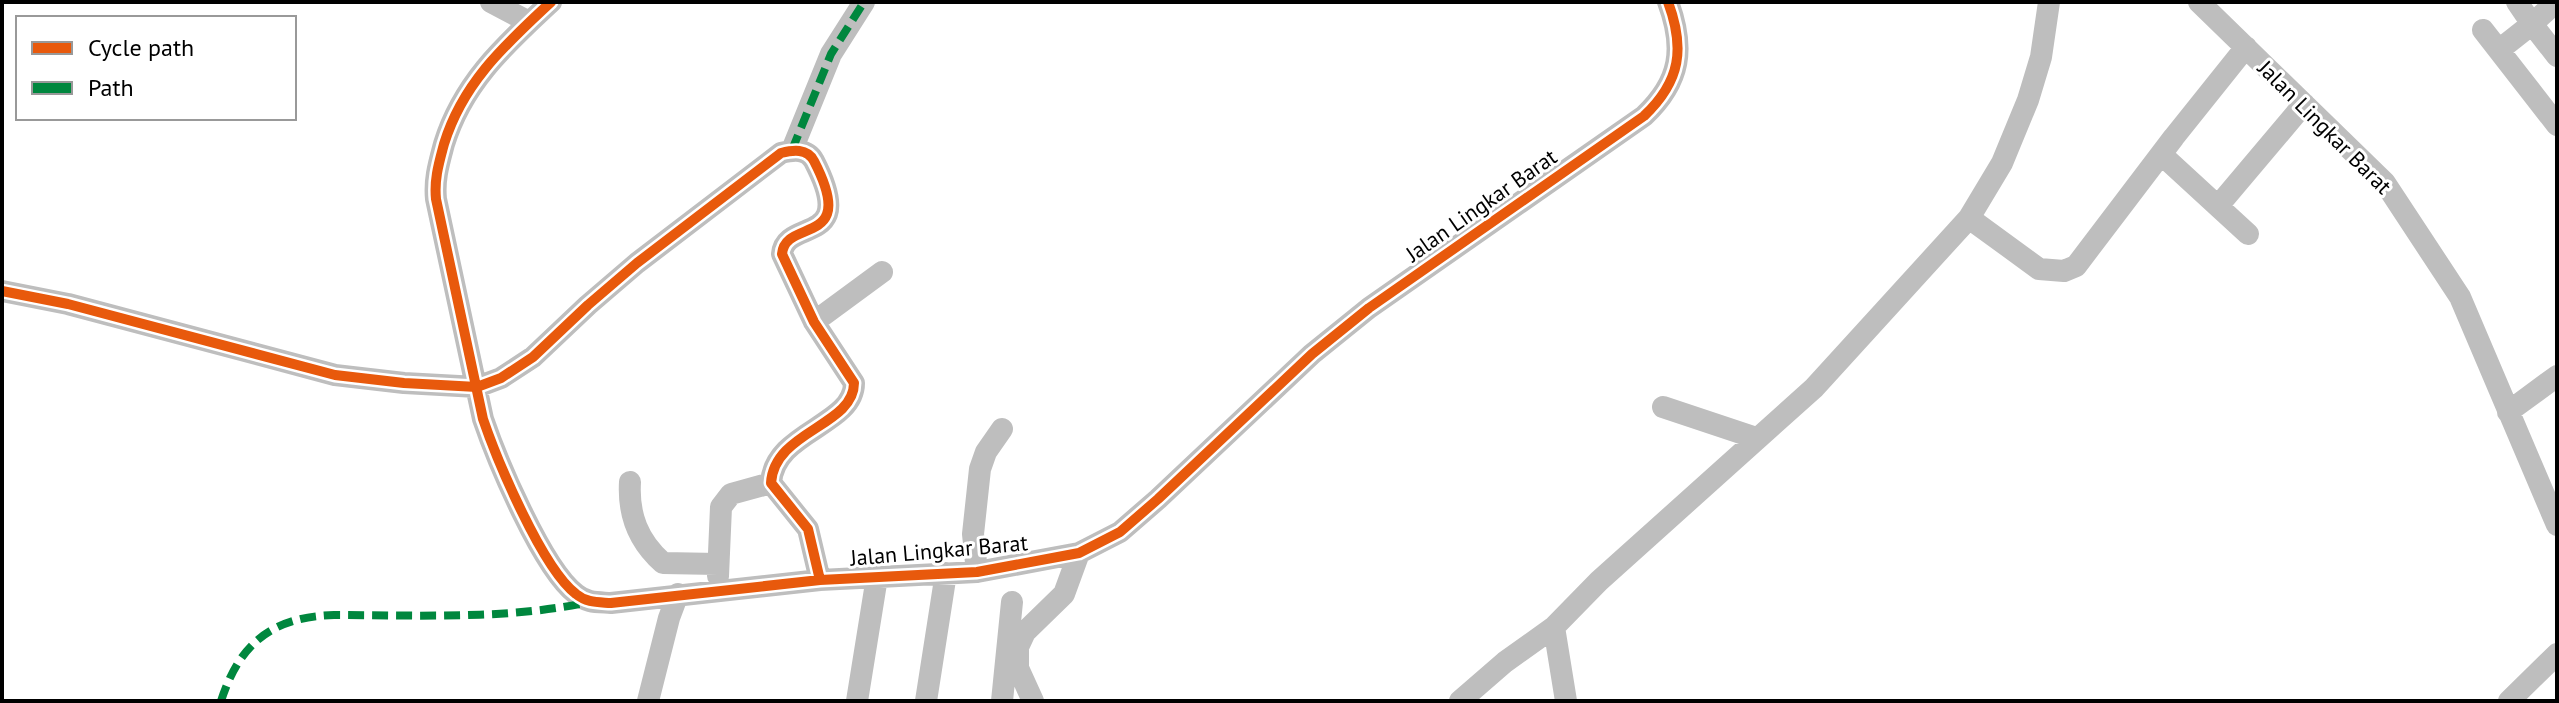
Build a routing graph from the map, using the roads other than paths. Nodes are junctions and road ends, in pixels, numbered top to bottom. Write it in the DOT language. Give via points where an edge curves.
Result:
graph roads {
  1 [pos="491,2"];
  2 [pos="551,2"];
  3 [pos="864,2"];
  4 [pos="1668,2"];
  5 [pos="2049,2"];
  6 [pos="2517,2"];
  7 [pos="2556,2"];
  8 [pos="2201,3"];
  9 [pos="529,22"];
  10 [pos="2532,24"];
  11 [pos="2483,30"];
  12 [pos="2246,47"];
  13 [pos="2499,50"];
  14 [pos="2557,56"];
  15 [pos="2304,104"];
  16 [pos="2557,125"];
  17 [pos="792,150"];
  18 [pos="2162,155"];
  19 [pos="2218,206"];
  20 [pos="1969,218"];
  21 [pos="2248,234"];
  22 [pos="882,272"];
  23 [pos="2,291"];
  24 [pos="814,322"];
  25 [pos="2557,376"];
  26 [pos="477,387"];
  27 [pos="1663,407"];
  28 [pos="2508,412"];
  29 [pos="1002,429"];
  30 [pos="1756,438"];
  31 [pos="630,482"];
  32 [pos="771,483"];
  33 [pos="2557,525"];
  34 [pos="1079,553"];
  35 [pos="718,564"];
  36 [pos="1000,568"];
  37 [pos="977,572"];
  38 [pos="946,573"];
  39 [pos="877,577"];
  40 [pos="820,580"];
  41 [pos="718,589"];
  42 [pos="678,594"];
  43 [pos="1012,602"];
  44 [pos="1554,627"];
  45 [pos="1025,632"];
  46 [pos="2557,654"];
  47 [pos="648,701"];
  48 [pos="857,701"];
  49 [pos="926,701"];
  50 [pos="1002,701"];
  51 [pos="1033,701"];
  52 [pos="1460,701"];
  53 [pos="1566,701"];
  54 [pos="2509,701"];
  1 -- 9 [label="street"];
  2 -- 9 [label="street, Jalan Lingkar Barat"];
  3 -- 17 [label="street" via="831,54"];
  4 -- 34 [label="street, Jalan Lingkar Barat" via="1679,41 1678,59 1656,105 1357,317 1120,532"];
  5 -- 20 [label="street" via="2028,100 2002,163"];
  6 -- 10 [label="street"];
  7 -- 10 [label="street"];
  8 -- 12 [label="street, Jalan Lingkar Barat"];
  9 -- 26 [label="street, Jalan Lingkar Barat" via="475,78 447,137 435,184"];
  10 -- 13 [label="street"];
  10 -- 14 [label="street"];
  11 -- 13 [label="street"];
  12 -- 15 [label="street, Jalan Lingkar Barat"];
  12 -- 18 [label="street"];
  13 -- 16 [label="street"];
  15 -- 19 [label="street"];
  15 -- 28 [label="street, Jalan Lingkar Barat" via="2385,183 2460,297"];
  17 -- 24 [label="street" via="812,156 830,196 827,217 783,247 784,262"];
  17 -- 26 [label="street" via="781,153 637,263 533,357"];
  18 -- 19 [label="street"];
  18 -- 20 [label="street" via="2076,266 2064,271 2039,269"];
  19 -- 21 [label="street"];
  20 -- 30 [label="street" via="1814,388"];
  22 -- 24 [label="street"];
  23 -- 26 [label="street" via="335,375"];
  24 -- 32 [label="street" via="854,383 852,398 780,455"];
  25 -- 28 [label="street"];
  26 -- 42 [label="street, Jalan Lingkar Barat" via="494,449 549,561 576,594 590,602 611,603"];
  27 -- 30 [label="street"];
  28 -- 33 [label="street, Jalan Lingkar Barat"];
  29 -- 37 [label="street" via="980,469 973,534"];
  30 -- 44 [label="street"];
  31 -- 35 [label="street" via="631,513 651,552 663,563"];
  32 -- 35 [label="street" via="731,494 721,507"];
  32 -- 40 [label="street" via="808,529"];
  34 -- 36 [label="street, Jalan Lingkar Barat"];
  34 -- 45 [label="street" via="1064,594"];
  35 -- 41 [label="street"];
  36 -- 37 [label="street, Jalan Lingkar Barat"];
  36 -- 43 [label="street"];
  37 -- 38 [label="street, Jalan Lingkar Barat"];
  38 -- 39 [label="street, Jalan Lingkar Barat"];
  38 -- 49 [label="street"];
  39 -- 40 [label="street, Jalan Lingkar Barat"];
  39 -- 48 [label="street"];
  40 -- 41 [label="street, Jalan Lingkar Barat"];
  41 -- 42 [label="street, Jalan Lingkar Barat"];
  42 -- 47 [label="street"];
  43 -- 45 [label="street"];
  43 -- 50 [label="street"];
  44 -- 52 [label="street"];
  44 -- 53 [label="street"];
  45 -- 51 [label="street" via="1016,655"];
  46 -- 54 [label="street"];
}
